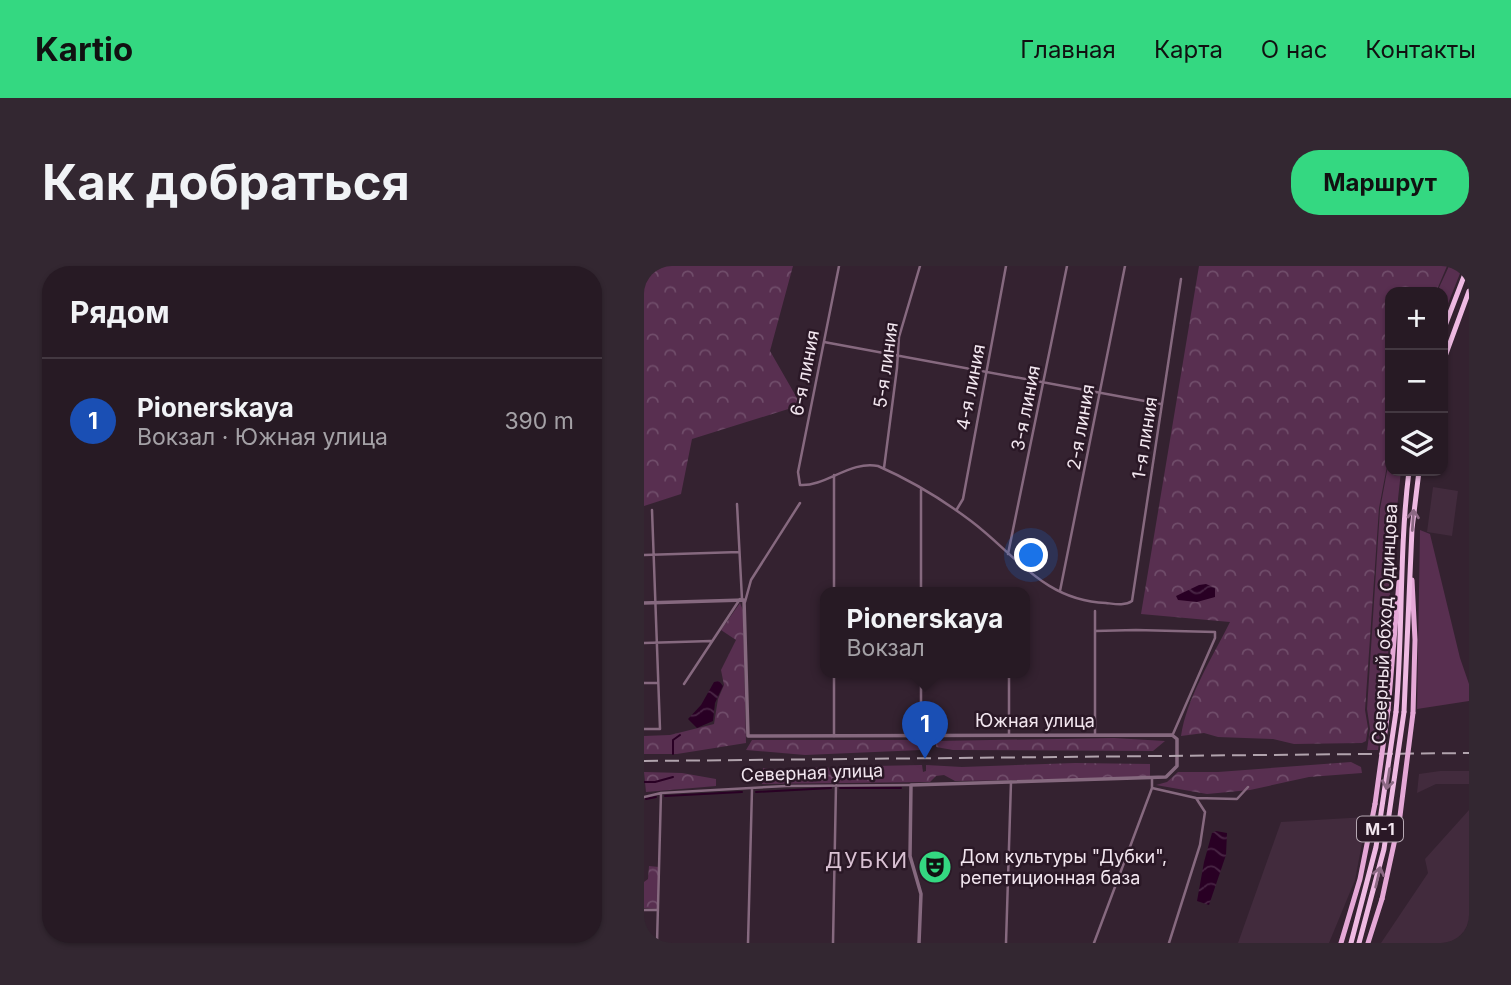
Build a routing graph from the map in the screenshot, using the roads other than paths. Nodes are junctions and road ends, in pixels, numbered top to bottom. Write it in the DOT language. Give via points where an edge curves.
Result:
graph roads {
  1 [pos="839,266"];
  2 [pos="919,266"];
  3 [pos="1006,266"];
  4 [pos="1067,266"];
  5 [pos="1125,266"];
  6 [pos="1468,266"];
  7 [pos="1181,279"];
  8 [pos="1469,291"];
  9 [pos="1448,318"];
  10 [pos="824,342"];
  11 [pos="1447,350"];
  12 [pos="898,356"];
  13 [pos="986,372"];
  14 [pos="1043,382"];
  15 [pos="1099,393"];
  16 [pos="1163,404"];
  17 [pos="884,468"];
  18 [pos="834,475"];
  19 [pos="1409,476"];
  20 [pos="1418,476"];
  21 [pos="921,490"];
  22 [pos="800,503"];
  23 [pos="737,504"];
  24 [pos="652,510"];
  25 [pos="956,510"];
  26 [pos="739,552"];
  27 [pos="644,555"];
  28 [pos="654,555"];
  29 [pos="1008,555"];
  30 [pos="1401,569"];
  31 [pos="1411,569"];
  32 [pos="834,587"];
  33 [pos="921,587"];
  34 [pos="1060,592"];
  35 [pos="743,600"];
  36 [pos="644,603"];
  37 [pos="655,603"];
  38 [pos="1095,611"];
  39 [pos="1095,631"];
  40 [pos="711,641"];
  41 [pos="644,643"];
  42 [pos="657,643"];
  43 [pos="834,678"];
  44 [pos="921,678"];
  45 [pos="1009,678"];
  46 [pos="644,683"];
  47 [pos="658,683"];
  48 [pos="684,684"];
  49 [pos="644,729"];
  50 [pos="1009,735"];
  51 [pos="1095,735"];
  52 [pos="1172,735"];
  53 [pos="921,736"];
  54 [pos="834,737"];
  55 [pos="1152,779"];
  56 [pos="1011,782"];
  57 [pos="836,785"];
  58 [pos="911,785"];
  59 [pos="1248,787"];
  60 [pos="752,788"];
  61 [pos="1152,788"];
  62 [pos="660,793"];
  63 [pos="644,797"];
  64 [pos="1196,798"];
  65 [pos="644,910"];
  66 [pos="659,910"];
  67 [pos="1345,930"];
  68 [pos="1369,940"];
  69 [pos="657,943"];
  70 [pos="748,943"];
  71 [pos="833,943"];
  72 [pos="919,943"];
  73 [pos="1006,943"];
  74 [pos="1094,943"];
  75 [pos="1169,943"];
  76 [pos="1341,943"];
  77 [pos="1351,943"];
  78 [pos="1359,943"];
  1 -- 10 [label="street, 6-я линия"];
  2 -- 12 [label="street, 5-я линия" via="902,323"];
  3 -- 13 [label="street, 4-я линия"];
  4 -- 14 [label="street, 3-я линия"];
  5 -- 15 [label="street, 2-я линия"];
  6 -- 9 [label="highway"];
  7 -- 16 [label="street, 1-я линия"];
  8 -- 11 [label="highway"];
  10 -- 12 [label="street"];
  10 -- 18 [label="street, 6-я линия" via="798,472 800,485"];
  12 -- 13 [label="street"];
  12 -- 17 [label="street, 5-я линия"];
  13 -- 14 [label="street"];
  13 -- 25 [label="street, 4-я линия" via="964,499"];
  14 -- 15 [label="street"];
  14 -- 29 [label="street, 3-я линия"];
  15 -- 16 [label="street"];
  15 -- 34 [label="street, 2-я линия"];
  16 -- 34 [label="street, 1-я линия" via="1132,601 1095,603"];
  17 -- 18 [label="street" via="871,464"];
  17 -- 21 [label="street"];
  18 -- 32 [label="street"];
  19 -- 30 [label="highway, Северный обход Одинцова / М-1"];
  31 -- 20 [label="highway, Северный обход Одинцова / М-1, one-way"];
  21 -- 25 [label="street"];
  21 -- 33 [label="street"];
  22 -- 35 [label="street"];
  23 -- 26 [label="street"];
  24 -- 28 [label="street"];
  25 -- 29 [label="street"];
  26 -- 28 [label="street"];
  26 -- 35 [label="street"];
  27 -- 28 [label="street"];
  28 -- 37 [label="street"];
  29 -- 34 [label="street"];
  30 -- 67 [label="main road, bridge" via="1374,812"];
  30 -- 77 [label="highway, Северный обход Одинцова / М-1, one-way, bridge" via="1396,712 1378,836"];
  31 -- 68 [label="main road, bridge" via="1413,713 1399,816"];
  78 -- 31 [label="highway, Северный обход Одинцова / М-1, one-way, bridge" via="1384,849 1405,712"];
  35 -- 37 [label="street"];
  35 -- 40 [label="street"];
  35 -- 54 [label="street, Южная улица" via="748,736"];
  36 -- 37 [label="street"];
  37 -- 42 [label="street"];
  38 -- 39 [label="street"];
  39 -- 51 [label="street"];
  39 -- 52 [label="street" via="1215,632"];
  40 -- 42 [label="street"];
  40 -- 48 [label="street"];
  41 -- 42 [label="street"];
  42 -- 47 [label="street"];
  43 -- 54 [label="street"];
  44 -- 53 [label="street"];
  45 -- 50 [label="street"];
  46 -- 47 [label="street"];
  47 -- 49 [label="street" via="660,729"];
  50 -- 51 [label="street, Южная улица"];
  50 -- 53 [label="street, Южная улица"];
  51 -- 52 [label="street, Южная улица"];
  52 -- 55 [label="street" via="1178,741 1177,766 1171,774"];
  53 -- 54 [label="street, Южная улица"];
  55 -- 56 [label="street, Северная улица"];
  55 -- 61 [label="street"];
  56 -- 58 [label="street, Северная улица"];
  56 -- 73 [label="street"];
  57 -- 58 [label="street, Северная улица"];
  57 -- 60 [label="street, Северная улица"];
  57 -- 71 [label="street"];
  58 -- 72 [label="street" via="910,856 921,894"];
  59 -- 64 [label="street" via="1237,799"];
  60 -- 62 [label="street, Северная улица"];
  60 -- 70 [label="street"];
  61 -- 64 [label="street"];
  61 -- 74 [label="street"];
  62 -- 63 [label="street, Северная улица"];
  62 -- 66 [label="street"];
  64 -- 75 [label="street" via="1205,812 1200,845"];
  65 -- 66 [label="street"];
  66 -- 69 [label="street"];
  67 -- 68 [label="main road" via="1353,941"];
  67 -- 76 [label="main road"];
}
